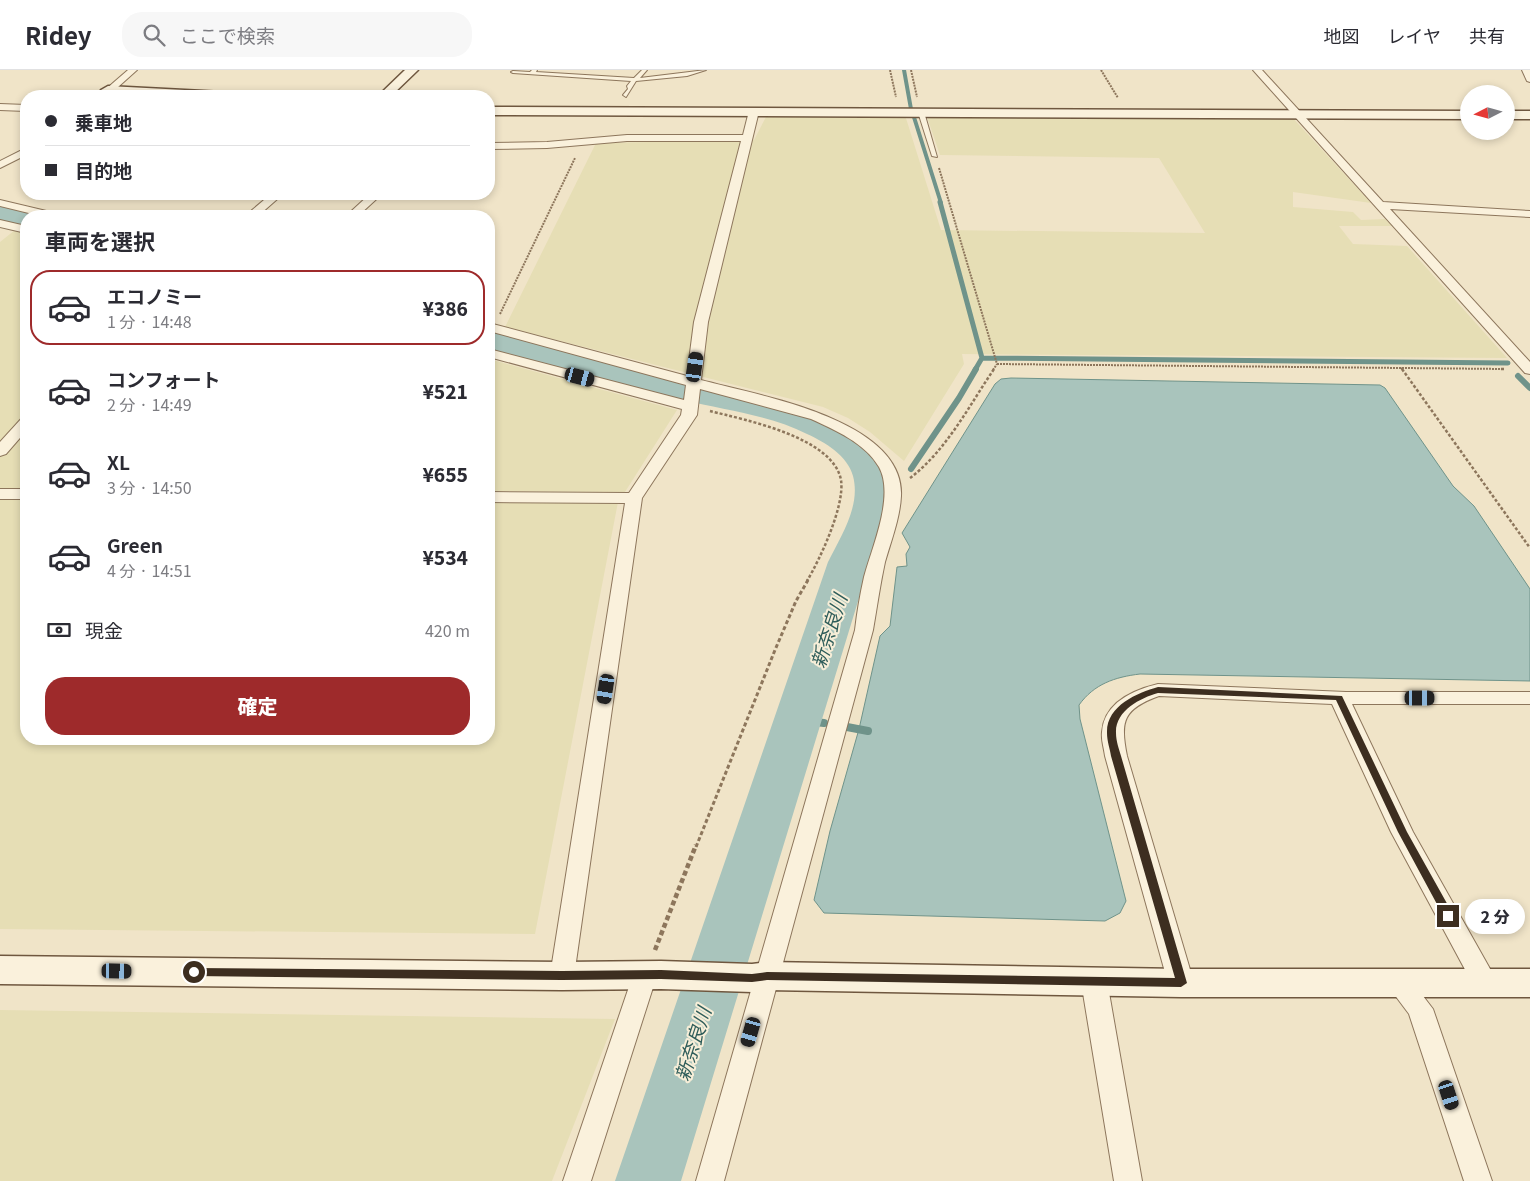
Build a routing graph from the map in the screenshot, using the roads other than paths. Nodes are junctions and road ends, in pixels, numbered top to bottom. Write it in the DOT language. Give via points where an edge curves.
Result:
graph roads {
  1 [pos="133,70"];
  2 [pos="412,70"];
  3 [pos="645,70"];
  4 [pos="704,70"];
  5 [pos="1257,70"];
  6 [pos="1526,70"];
  7 [pos="513,72"];
  8 [pos="533,72"];
  9 [pos="1530,79"];
  10 [pos="635,80"];
  11 [pos="110,90"];
  12 [pos="390,90"];
  13 [pos="626,96"];
  14 [pos="0,107"];
  15 [pos="20,108"];
  16 [pos="495,110"];
  17 [pos="754,111"];
  18 [pos="921,112"];
  19 [pos="1298,114"];
  20 [pos="1460,115"];
  21 [pos="1515,115"];
  22 [pos="1530,115"];
  23 [pos="747,138"];
  24 [pos="582,142"];
  25 [pos="495,146"];
  26 [pos="20,154"];
  27 [pos="935,156"];
  28 [pos="0,165"];
  29 [pos="270,200"];
  30 [pos="369,200"];
  31 [pos="0,202"];
  32 [pos="1381,205"];
  33 [pos="31,210"];
  34 [pos="258,210"];
  35 [pos="359,210"];
  36 [pos="1530,214"];
  37 [pos="0,223"];
  38 [pos="20,228"];
  39 [pos="495,329"];
  40 [pos="495,354"];
  41 [pos="1530,370"];
  42 [pos="691,394"];
  43 [pos="20,429"];
  44 [pos="0,451"];
  45 [pos="0,494"];
  46 [pos="20,494"];
  47 [pos="495,497"];
  48 [pos="634,498"];
  49 [pos="1339,698"];
  50 [pos="1530,698"];
  51 [pos="0,970"];
  52 [pos="653,975"];
  53 [pos="562,976"];
  54 [pos="759,977"];
  55 [pos="1094,981"];
  56 [pos="1398,982"];
  57 [pos="1181,983"];
  58 [pos="1485,983"];
  59 [pos="1530,983"];
  60 [pos="577,1181"];
  61 [pos="710,1181"];
  62 [pos="1128,1181"];
  63 [pos="1478,1181"];
  1 -- 11 [label="street"];
  2 -- 12 [label="street"];
  3 -- 10 [label="lane"];
  4 -- 10 [label="lane" via="686,76"];
  5 -- 19 [label="street"];
  6 -- 9 [label="street"];
  7 -- 8 [label="lane"];
  8 -- 10 [label="lane"];
  10 -- 13 [label="lane"];
  14 -- 15 [label="street"];
  16 -- 17 [label="street"];
  17 -- 18 [label="street"];
  17 -- 23 [label="street"];
  18 -- 19 [label="street"];
  18 -- 27 [label="lane"];
  19 -- 20 [label="street"];
  19 -- 32 [label="street"];
  21 -- 22 [label="street"];
  23 -- 24 [label="street" via="627,138"];
  23 -- 42 [label="street" via="701,322"];
  24 -- 25 [label="street"];
  26 -- 28 [label="street"];
  29 -- 34 [label="street"];
  30 -- 35 [label="street"];
  31 -- 33 [label="street"];
  32 -- 36 [label="street"];
  32 -- 41 [label="street"];
  37 -- 38 [label="street"];
  39 -- 42 [label="street"];
  40 -- 42 [label="street"];
  42 -- 48 [label="street" via="689,415"];
  42 -- 54 [label="street" via="816,416 842,427 879,456 893,487 864,630"];
  43 -- 44 [label="street"];
  45 -- 46 [label="street"];
  47 -- 48 [label="street"];
  48 -- 53 [label="street"];
  49 -- 50 [label="street"];
  49 -- 57 [label="street" via="1158,690 1130,702 1116,716 1111,732 1116,756"];
  49 -- 58 [label="street" via="1402,832"];
  51 -- 53 [label="street"];
  52 -- 53 [label="street"];
  52 -- 54 [label="street"];
  52 -- 60 [label="street"];
  54 -- 55 [label="street"];
  54 -- 61 [label="street"];
  55 -- 57 [label="street"];
  55 -- 62 [label="street"];
  56 -- 57 [label="street"];
  56 -- 58 [label="street"];
  56 -- 63 [label="street" via="1420,1008"];
  58 -- 59 [label="street"];
}
